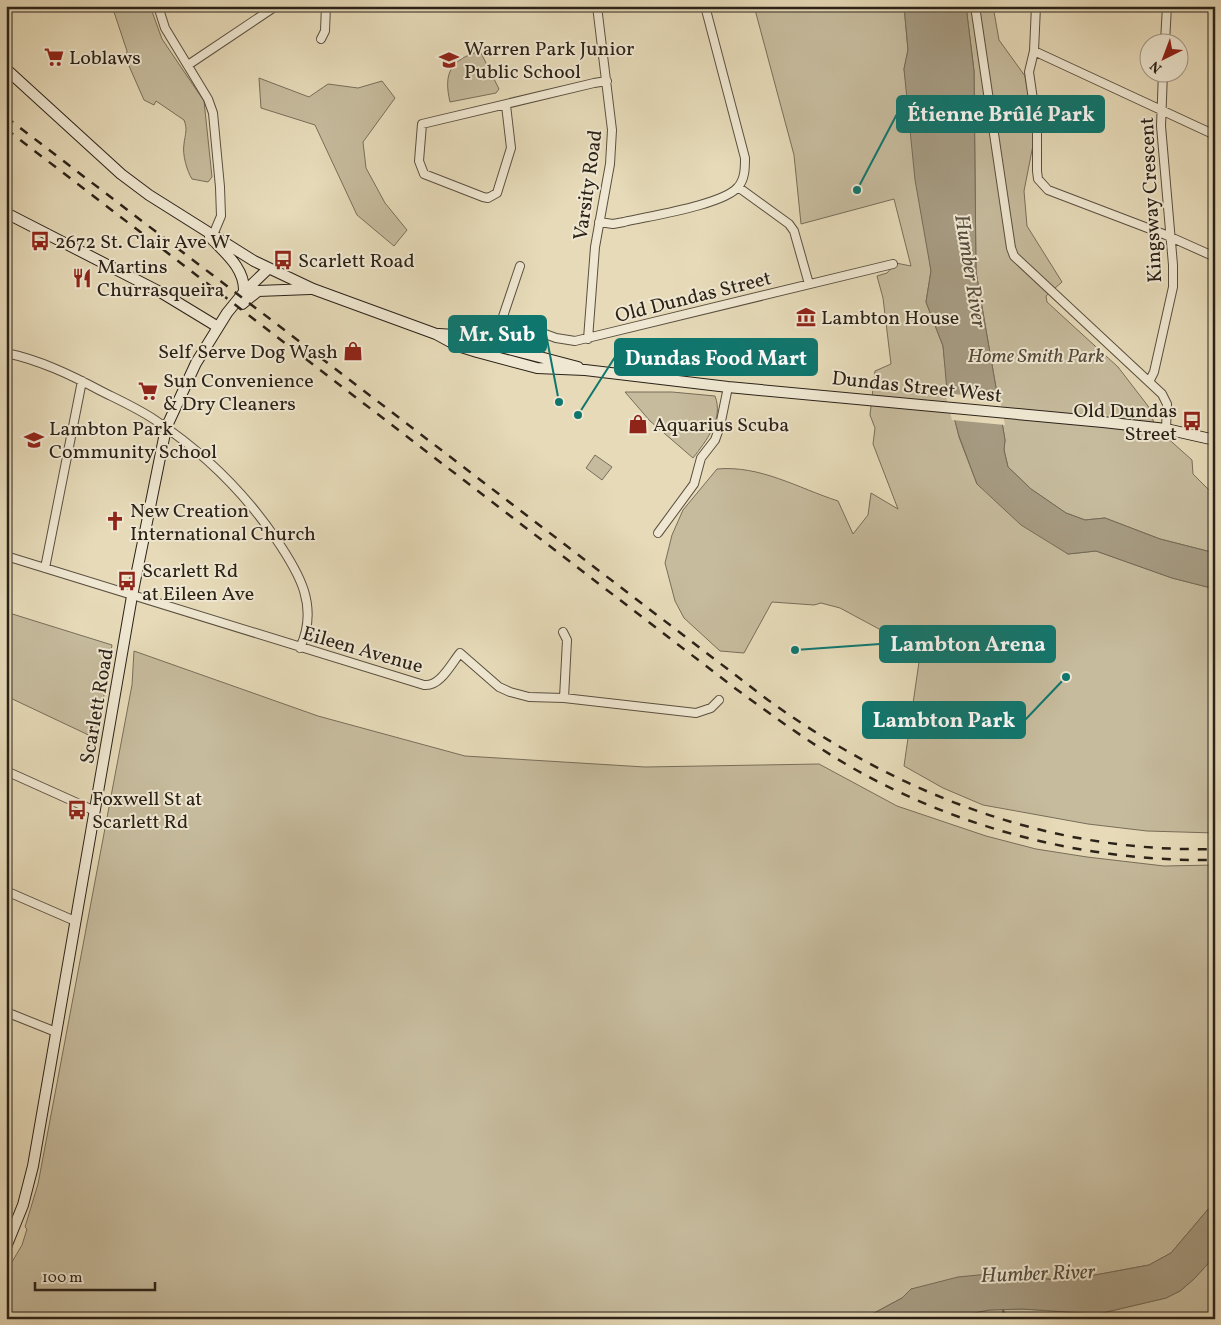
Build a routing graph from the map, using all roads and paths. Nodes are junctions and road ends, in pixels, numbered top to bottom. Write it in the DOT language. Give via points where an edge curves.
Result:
graph roads {
  1 [pos="158,6"];
  2 [pos="276,6"];
  3 [pos="326,6"];
  4 [pos="597,6"];
  5 [pos="705,6"];
  6 [pos="975,6"];
  7 [pos="1036,6"];
  8 [pos="1167,6"];
  9 [pos="1166,32"];
  10 [pos="321,39"];
  11 [pos="1034,51"];
  12 [pos="188,65"];
  13 [pos="6,69"];
  14 [pos="607,81"];
  15 [pos="1162,82"];
  16 [pos="506,105"];
  17 [pos="1161,110"];
  18 [pos="1215,136"];
  19 [pos="738,187"];
  20 [pos="6,213"];
  21 [pos="599,222"];
  22 [pos="201,227"];
  23 [pos="213,235"];
  24 [pos="1172,237"];
  25 [pos="1215,258"];
  26 [pos="893,264"];
  27 [pos="520,266"];
  28 [pos="268,269"];
  29 [pos="809,284"];
  30 [pos="313,289"];
  31 [pos="244,292"];
  32 [pos="502,318"];
  33 [pos="218,327"];
  34 [pos="588,339"];
  35 [pos="492,351"];
  36 [pos="6,353"];
  37 [pos="82,381"];
  38 [pos="1149,382"];
  39 [pos="728,387"];
  40 [pos="166,428"];
  41 [pos="1166,429"];
  42 [pos="1215,440"];
  43 [pos="658,533"];
  44 [pos="6,556"];
  45 [pos="46,568"];
  46 [pos="132,596"];
  47 [pos="563,632"];
  48 [pos="300,648"];
  49 [pos="564,698"];
  50 [pos="719,700"];
  51 [pos="6,771"];
  52 [pos="95,810"];
  53 [pos="6,891"];
  54 [pos="75,921"];
  55 [pos="6,1012"];
  56 [pos="56,1032"];
  57 [pos="6,1247"];
  1 -- 12 [label="street" via="165,28"];
  2 -- 12 [label="street"];
  3 -- 10 [label="street" via="325,31"];
  4 -- 14 [label="street, Varsity Road"];
  5 -- 19 [label="street" via="745,158 744,173"];
  6 -- 38 [label="street" via="1005,224 1014,256"];
  7 -- 11 [label="street"];
  8 -- 9 [label="street"];
  11 -- 17 [label="street"];
  11 -- 24 [label="street" via="1029,72 1037,127 1037,171 1042,184 1048,190"];
  12 -- 23 [label="street" via="213,113 221,216"];
  13 -- 22 [label="main road, Dundas Street West" via="121,174"];
  14 -- 16 [label="street"];
  14 -- 21 [label="street, Varsity Road" via="612,130 610,164"];
  15 -- 17 [label="street, Kingsway Crescent"];
  16 -- 16 [label="street" via="511,148 497,193 488,198 424,174 419,161 422,124"];
  17 -- 18 [label="street"];
  17 -- 24 [label="street, Kingsway Crescent"];
  19 -- 21 [label="street" via="727,196 710,202 613,224"];
  19 -- 29 [label="street" via="794,231"];
  20 -- 33 [label="main road" via="162,293"];
  21 -- 34 [label="street, Varsity Road" via="594,247"];
  22 -- 23 [label="main road, Dundas Street West"];
  22 -- 31 [label="main road" via="237,266 244,281"];
  23 -- 28 [label="main road, Dundas Street West"];
  24 -- 25 [label="street"];
  24 -- 38 [label="street, Kingsway Crescent" via="1172,287 1154,372"];
  26 -- 29 [label="street, Old Dundas Street"];
  27 -- 32 [label="street"];
  28 -- 30 [label="main road, Dundas Street West"];
  28 -- 31 [label="main road, Scarlett Road"];
  29 -- 34 [label="street, Old Dundas Street"];
  30 -- 33 [label="main road, Scarlett Road" via="258,291 249,296 232,318"];
  30 -- 35 [label="main road, Dundas Street West" via="436,334 455,335"];
  31 -- 33 [label="main road, Scarlett Road"];
  32 -- 34 [label="street, Old Dundas Street" via="568,341"];
  32 -- 35 [label="street"];
  33 -- 40 [label="main road, Scarlett Road" via="196,363"];
  35 -- 39 [label="main road, Dundas Street West" via="561,362 585,370"];
  36 -- 37 [label="street" via="37,360"];
  37 -- 40 [label="street"];
  37 -- 45 [label="street"];
  38 -- 41 [label="street" via="1165,398"];
  39 -- 41 [label="main road, Dundas Street West"];
  39 -- 43 [label="street" via="720,426 715,440 701,458 694,484"];
  40 -- 46 [label="main road, Scarlett Road"];
  40 -- 48 [label="street" via="230,481 260,515 288,557 301,579 310,617"];
  41 -- 42 [label="main road, Dundas Street West"];
  44 -- 45 [label="street, Eileen Avenue"];
  45 -- 46 [label="street, Eileen Avenue"];
  46 -- 48 [label="street, Eileen Avenue"];
  46 -- 52 [label="main road, Scarlett Road"];
  47 -- 49 [label="street" via="567,640"];
  48 -- 49 [label="street, Eileen Avenue" via="430,686 460,653 499,687 510,692 529,697"];
  49 -- 50 [label="street, Eileen Avenue" via="696,713 711,708"];
  51 -- 52 [label="street"];
  52 -- 54 [label="main road, Scarlett Road"];
  53 -- 54 [label="street"];
  54 -- 56 [label="main road, Scarlett Road"];
  55 -- 56 [label="street"];
  56 -- 57 [label="main road, Scarlett Road" via="29,1185"];
}
